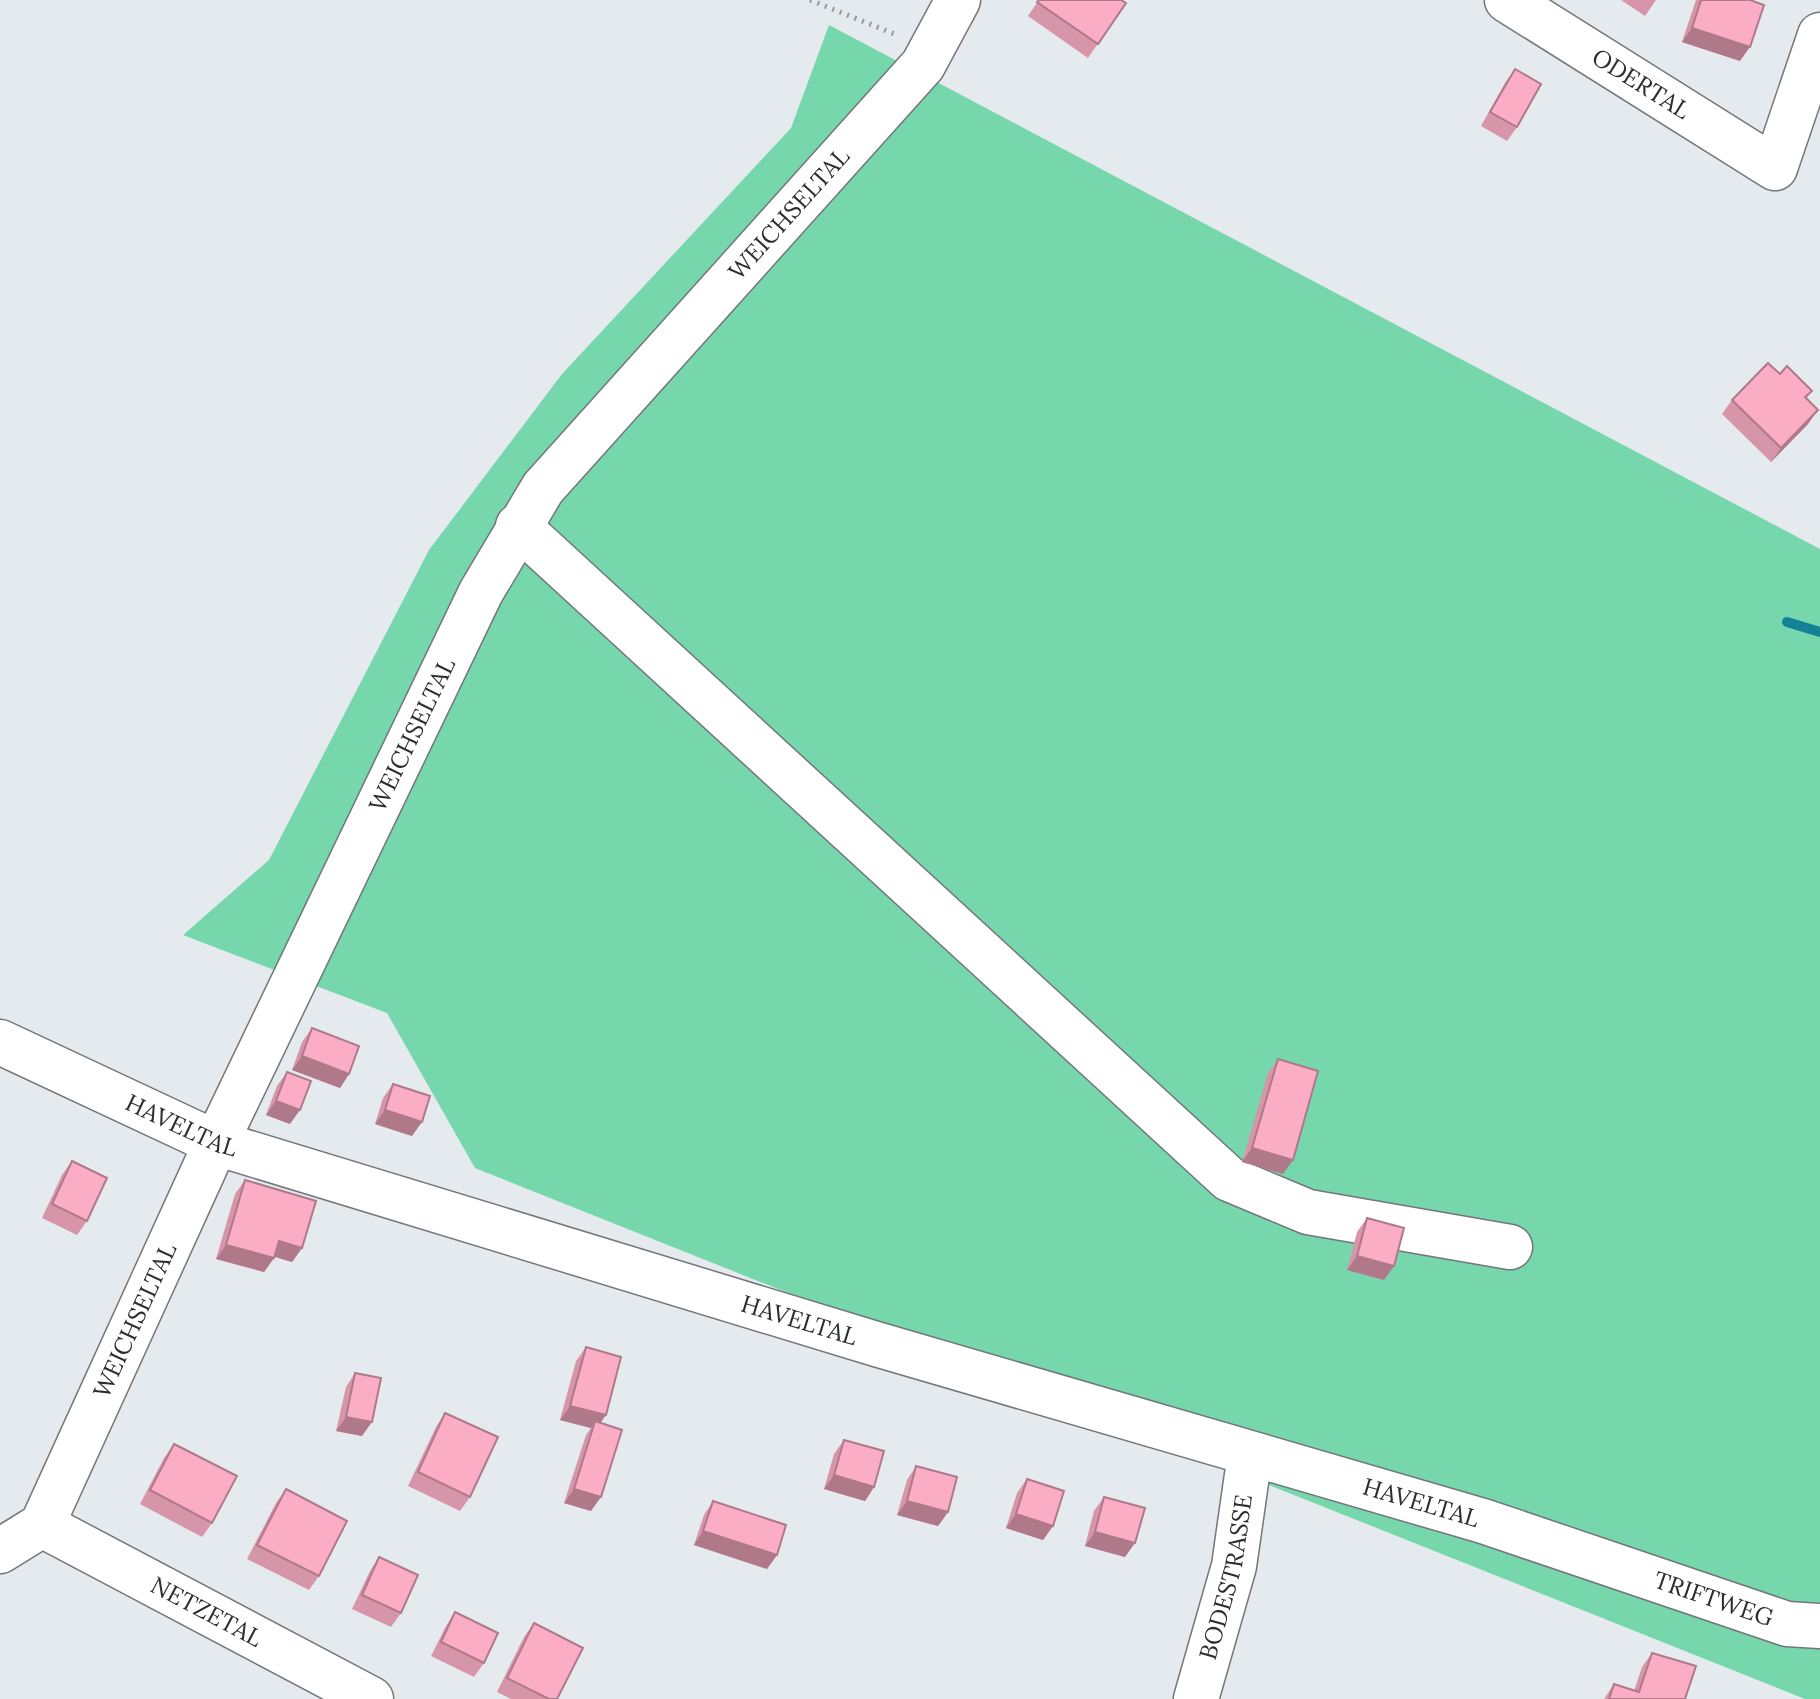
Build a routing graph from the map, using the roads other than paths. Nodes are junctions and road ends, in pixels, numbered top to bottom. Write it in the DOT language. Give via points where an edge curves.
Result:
graph roads {
  1 [pos="958,0"];
  2 [pos="1507,0"];
  3 [pos="1820,35"];
  4 [pos="518,526"];
  5 [pos="0,1042"];
  6 [pos="216,1143"];
  7 [pos="1510,1247"];
  8 [pos="1250,1454"];
  9 [pos="42,1525"];
  10 [pos="0,1551"];
  11 [pos="1610,1564"];
  12 [pos="1820,1626"];
  13 [pos="371,1699"];
  14 [pos="1196,1699"];
  1 -- 4 [label="street, WEICHSELTAL" via="923,65 543,488"];
  2 -- 3 [label="street, ODERTAL" via="1775,168"];
  4 -- 6 [label="street, WEICHSELTAL" via="481,592"];
  4 -- 7 [label="street" via="1229,1179 1308,1212"];
  5 -- 6 [label="street, HAVELTAL"];
  6 -- 8 [label="street, HAVELTAL"];
  6 -- 9 [label="street, WEICHSELTAL"];
  8 -- 11 [label="street, HAVELTAL" via="1483,1521"];
  8 -- 14 [label="street, BODESTRASSE" via="1234,1566"];
  9 -- 10 [label="street"];
  9 -- 13 [label="street, NETZETAL"];
  11 -- 12 [label="street, TRIFTWEG" via="1787,1624"];
}
